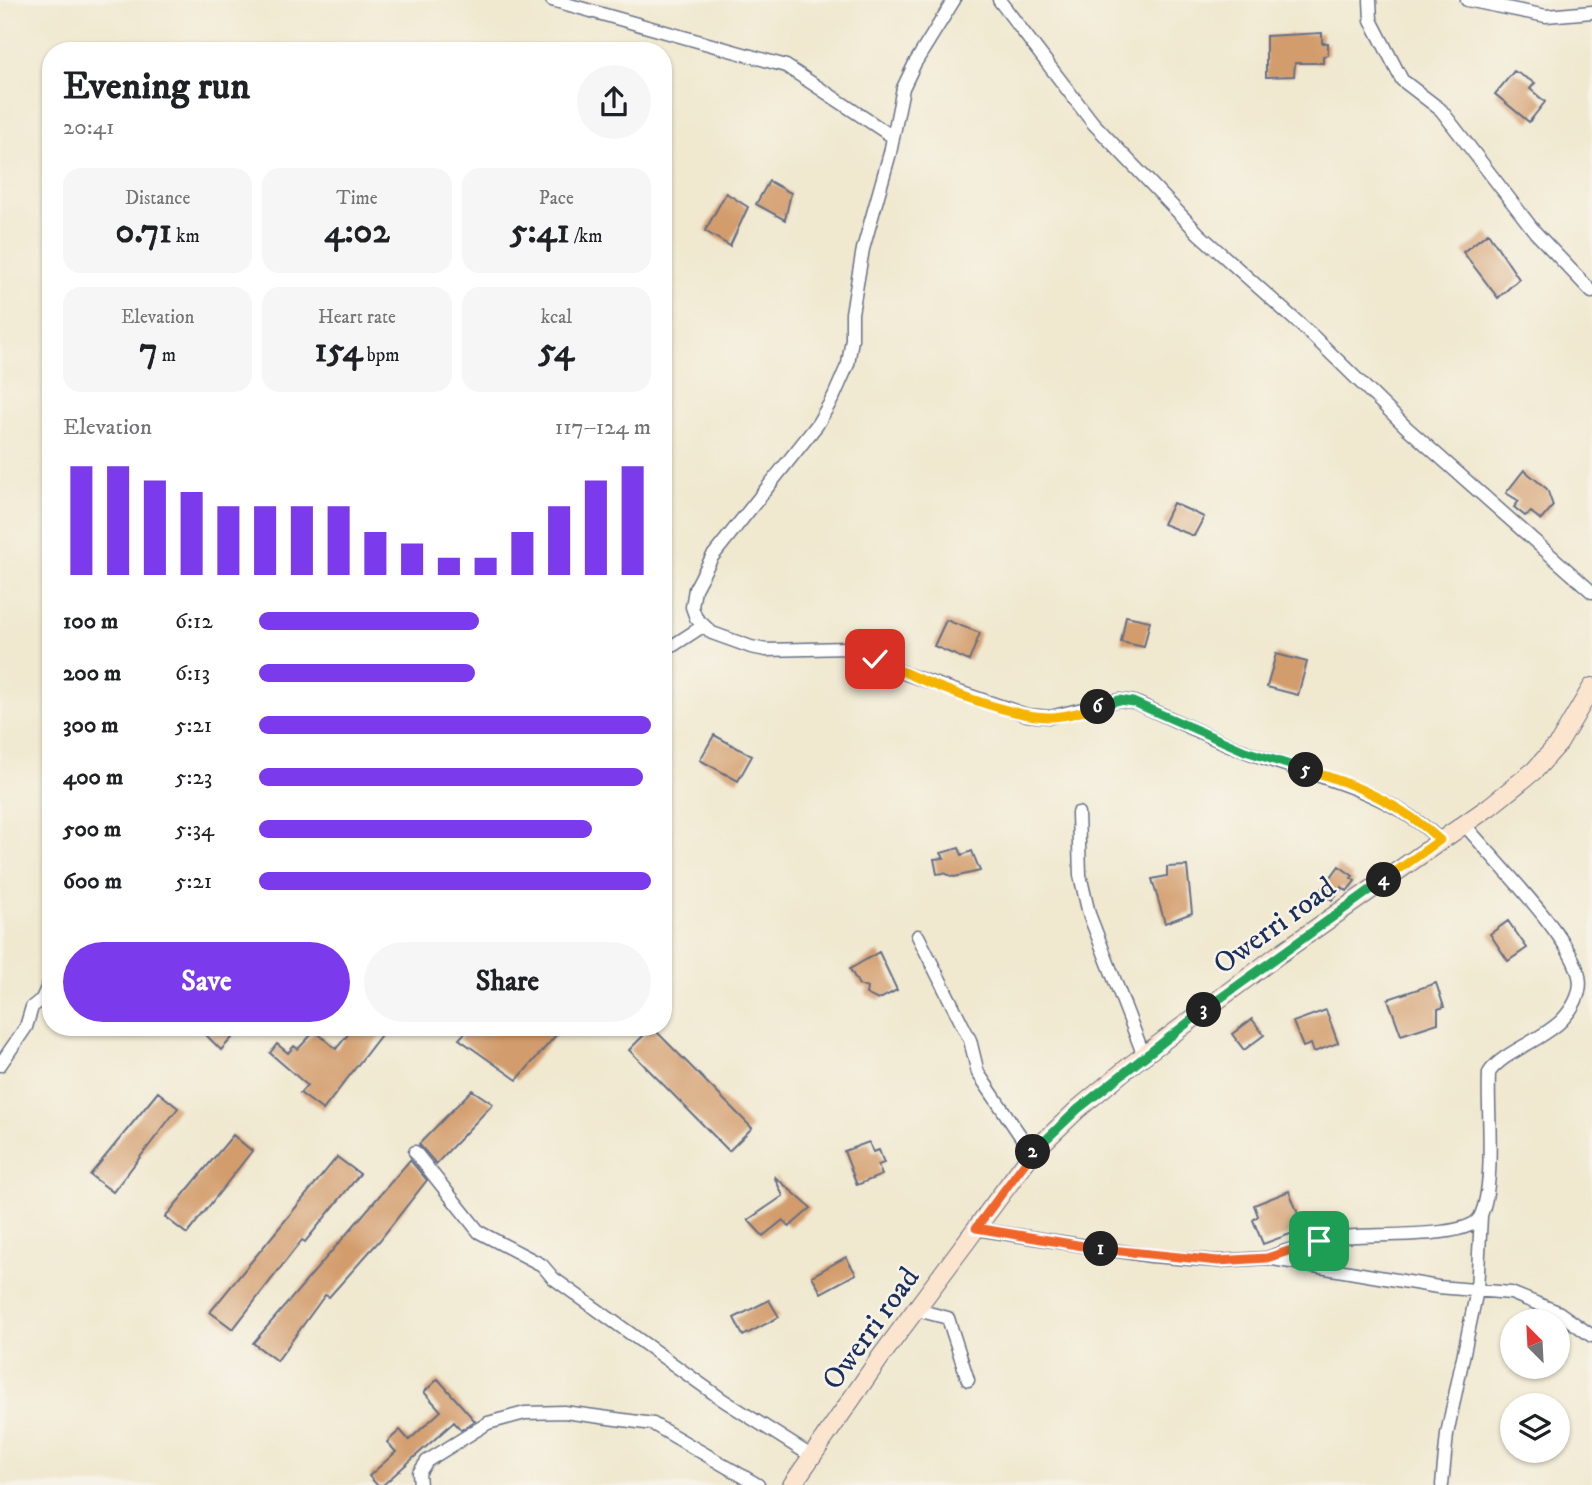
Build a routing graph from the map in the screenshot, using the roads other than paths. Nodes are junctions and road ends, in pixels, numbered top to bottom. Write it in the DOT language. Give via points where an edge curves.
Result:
graph roads {
  1 [pos="552,0"];
  2 [pos="954,0"];
  3 [pos="999,0"];
  4 [pos="1370,0"];
  5 [pos="1467,0"];
  6 [pos="1592,12"];
  7 [pos="893,137"];
  8 [pos="1592,292"];
  9 [pos="1592,592"];
  10 [pos="703,626"];
  11 [pos="672,646"];
  12 [pos="1590,698"];
  13 [pos="1078,813"];
  14 [pos="1464,824"];
  15 [pos="1440,840"];
  16 [pos="918,936"];
  17 [pos="42,999"];
  18 [pos="1144,1056"];
  19 [pos="0,1065"];
  20 [pos="415,1152"];
  21 [pos="1032,1153"];
  22 [pos="1481,1216"];
  23 [pos="976,1228"];
  24 [pos="1267,1258"];
  25 [pos="1477,1290"];
  26 [pos="916,1310"];
  27 [pos="1592,1336"];
  28 [pos="968,1380"];
  29 [pos="813,1457"];
  30 [pos="420,1485"];
  31 [pos="758,1485"];
  32 [pos="792,1485"];
  33 [pos="1442,1485"];
  1 -- 7 [label="street" via="786,66"];
  2 -- 7 [label="street" via="903,88"];
  3 -- 9 [label="street" via="1093,123 1199,234"];
  4 -- 8 [label="street" via="1371,20 1402,80 1441,110 1535,232"];
  5 -- 6 [label="street" via="1546,16"];
  7 -- 10 [label="street" via="861,258 848,364 817,425 712,557 695,589 692,607"];
  10 -- 11 [label="street"];
  10 -- 15 [label="street" via="727,639 766,650 848,648 906,674 1027,715 1050,717 1119,700 1133,702 1245,751 1356,787 1398,807"];
  12 -- 14 [label="main road, Owerri road" via="1535,770"];
  13 -- 18 [label="street" via="1080,875 1089,914"];
  14 -- 15 [label="main road, Owerri road"];
  14 -- 22 [label="street" via="1532,903 1570,953 1579,974 1578,995 1564,1018 1550,1032 1501,1059 1489,1073 1486,1194"];
  15 -- 18 [label="main road, Owerri road"];
  16 -- 21 [label="street" via="970,1040 978,1073"];
  17 -- 19 [label="street" via="32,1007 26,1027"];
  18 -- 21 [label="main road, Owerri road"];
  20 -- 29 [label="street" via="479,1231 542,1265 553,1278 723,1400"];
  21 -- 23 [label="main road, Owerri road"];
  22 -- 24 [label="street" via="1476,1223 1450,1232 1348,1236"];
  22 -- 25 [label="street"];
  23 -- 24 [label="street" via="1151,1256 1218,1261"];
  23 -- 26 [label="main road, Owerri road"];
  24 -- 25 [label="street"];
  25 -- 27 [label="street" via="1511,1293 1558,1312"];
  25 -- 33 [label="street" via="1447,1434"];
  26 -- 28 [label="street" via="948,1318"];
  26 -- 29 [label="main road, Owerri road"];
  29 -- 32 [label="main road, Owerri road"];
  30 -- 31 [label="street" via="419,1473 427,1461 488,1423 525,1413 564,1412 653,1424"];
}
